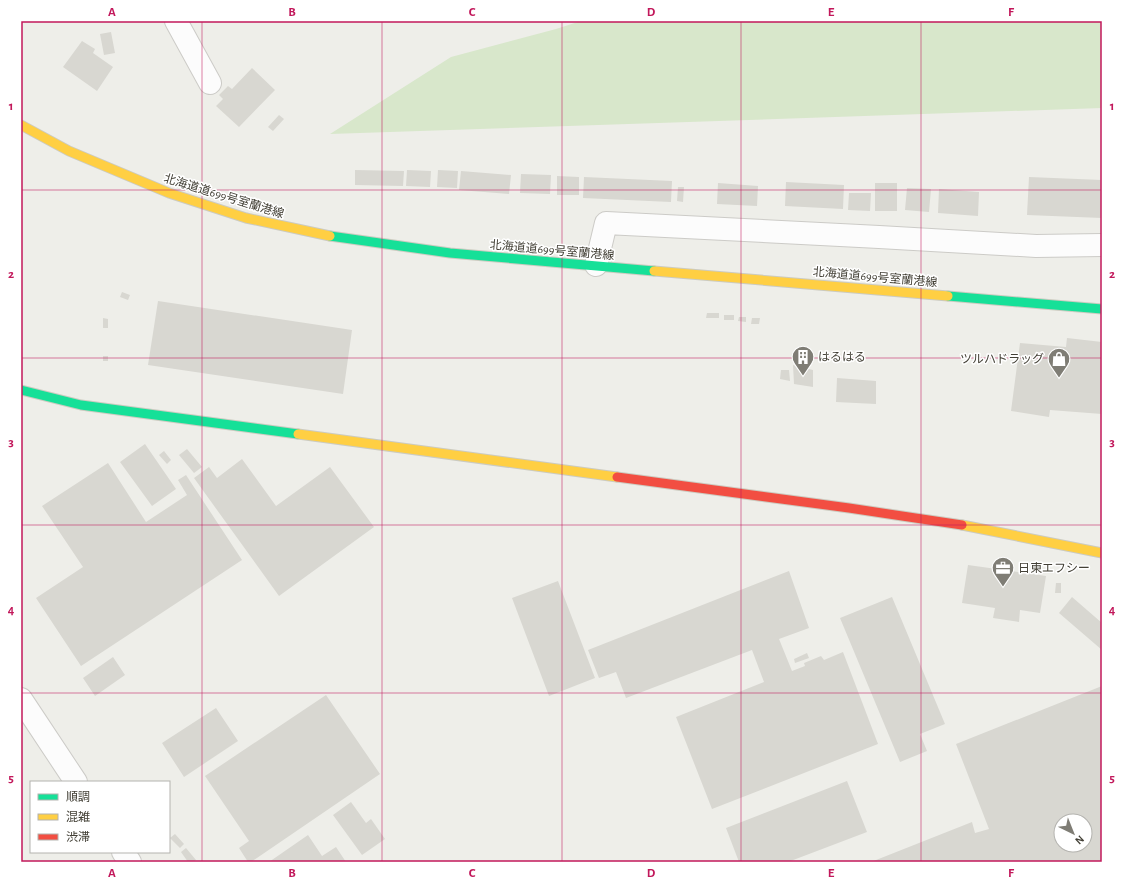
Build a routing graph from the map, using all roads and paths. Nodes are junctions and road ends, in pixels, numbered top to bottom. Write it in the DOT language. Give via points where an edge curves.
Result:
graph roads {
  1 [pos="176,21"];
  2 [pos="210,83"];
  3 [pos="21,125"];
  4 [pos="1102,245"];
  5 [pos="596,265"];
  6 [pos="1102,309"];
  7 [pos="21,390"];
  8 [pos="1102,553"];
  9 [pos="21,699"];
  10 [pos="75,781"];
  11 [pos="124,853"];
  12 [pos="130,862"];
  1 -- 2 [label="street"];
  3 -- 5 [label="main road, 北海道道699号室蘭港線" via="69,151 113,170 169,193 246,218 355,241 450,253"];
  4 -- 5 [label="street" via="1036,246 606,223"];
  5 -- 6 [label="main road, 北海道道699号室蘭港線"];
  7 -- 8 [label="main road" via="81,405 849,508 974,527"];
  9 -- 10 [label="street"];
  11 -- 12 [label="street"];
}
